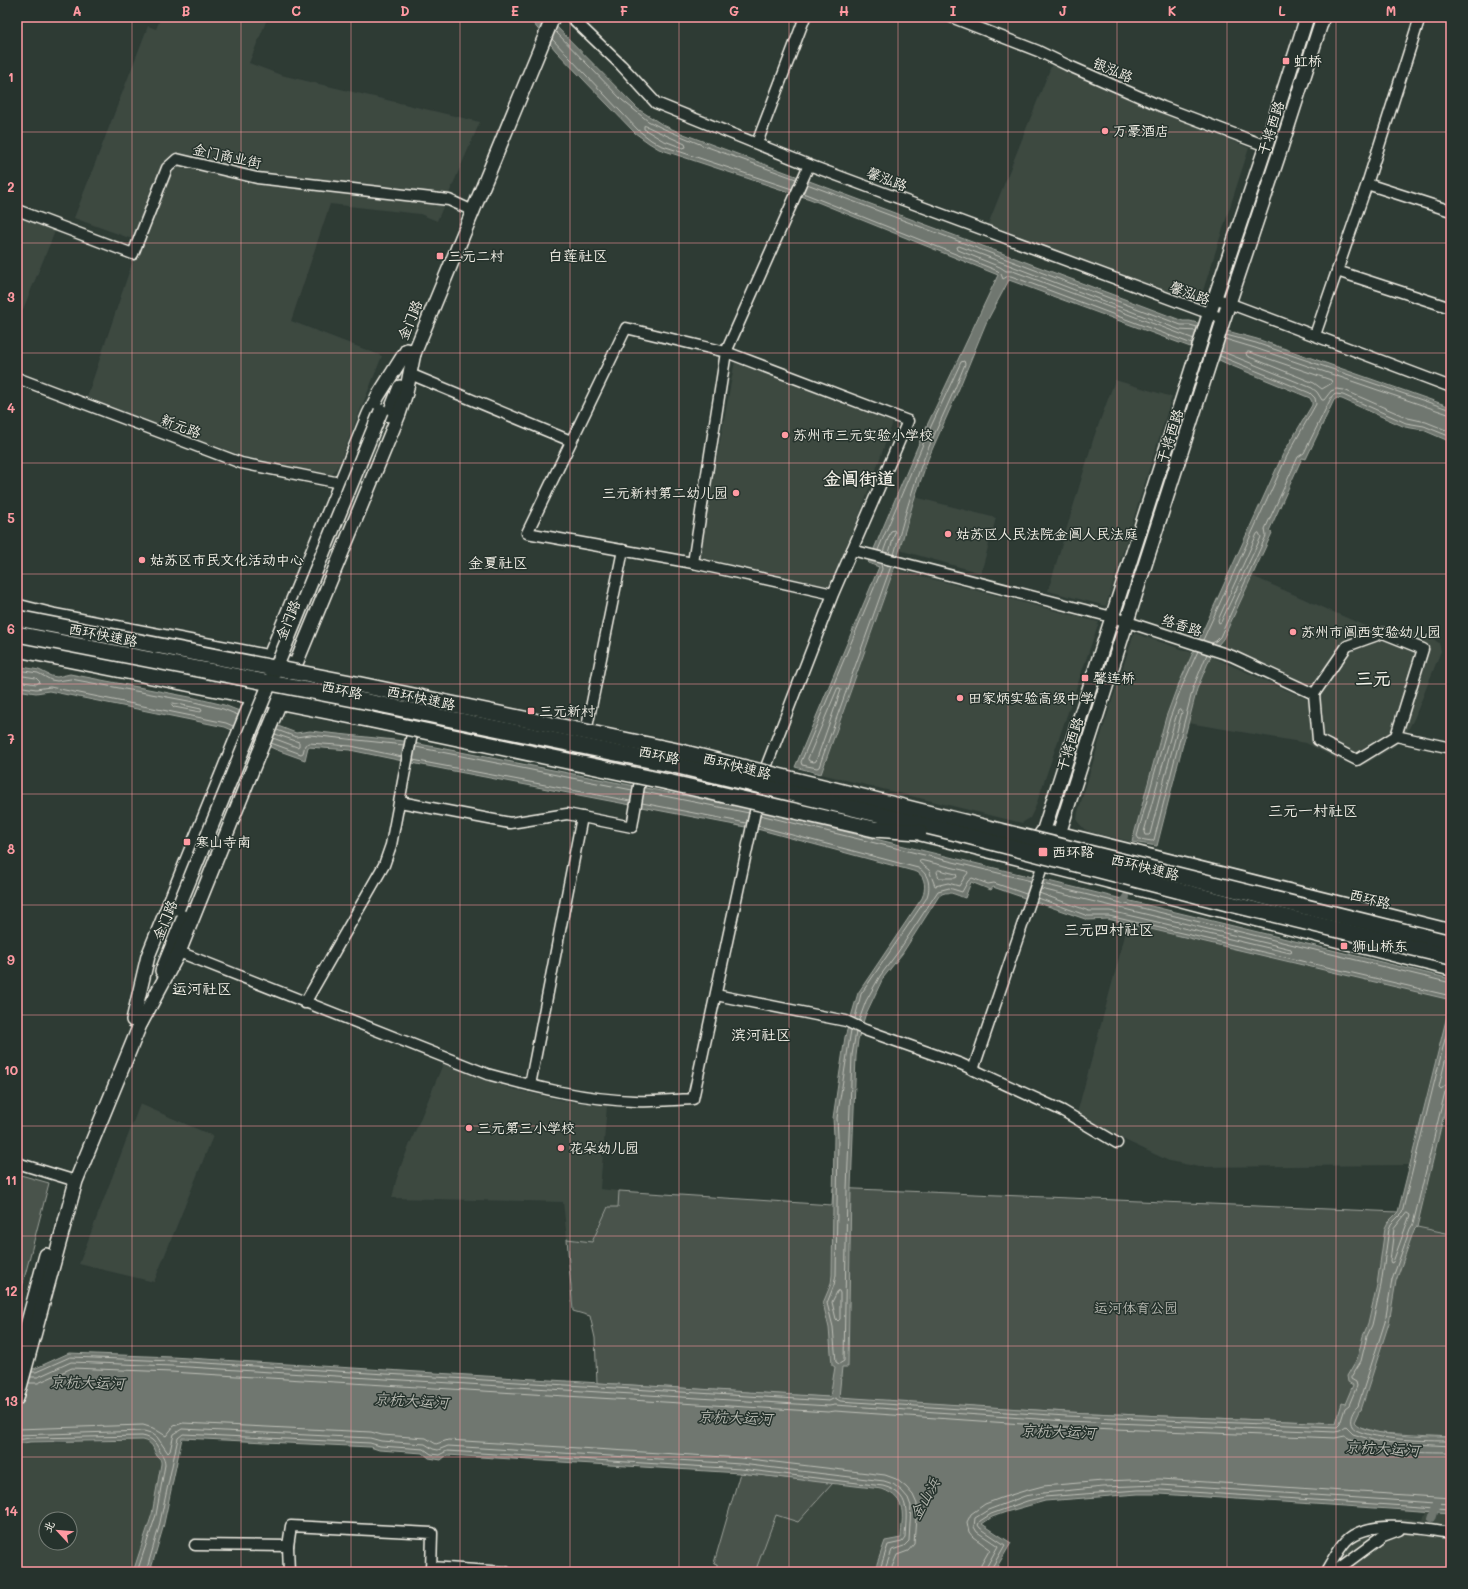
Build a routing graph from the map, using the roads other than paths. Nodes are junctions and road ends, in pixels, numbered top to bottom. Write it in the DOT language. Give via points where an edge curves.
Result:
graph roads {
  1 [pos="570,17"];
  2 [pos="805,17"];
  3 [pos="951,17"];
  4 [pos="1307,17"];
  5 [pos="1323,17"];
  6 [pos="1420,17"];
  7 [pos="550,18"];
  8 [pos="757,143"];
  9 [pos="1266,146"];
  10 [pos="808,169"];
  11 [pos="1367,184"];
  12 [pos="469,209"];
  13 [pos="17,210"];
  14 [pos="1451,211"];
  15 [pos="1337,271"];
  16 [pos="1214,298"];
  17 [pos="1229,302"];
  18 [pos="1451,308"];
  19 [pos="1208,316"];
  20 [pos="1223,320"];
  21 [pos="1315,335"];
  22 [pos="410,352"];
  23 [pos="726,352"];
  24 [pos="410,374"];
  25 [pos="17,378"];
  26 [pos="1451,387"];
  27 [pos="571,441"];
  28 [pos="340,483"];
  29 [pos="1135,545"];
  30 [pos="623,550"];
  31 [pos="852,550"];
  32 [pos="1150,550"];
  33 [pos="693,563"];
  34 [pos="832,594"];
  35 [pos="17,607"];
  36 [pos="17,612"];
  37 [pos="1112,617"];
  38 [pos="17,618"];
  39 [pos="1126,622"];
  40 [pos="17,634"];
  41 [pos="17,642"];
  42 [pos="17,649"];
  43 [pos="269,660"];
  44 [pos="295,667"];
  45 [pos="255,693"];
  46 [pos="423,693"];
  47 [pos="1314,694"];
  48 [pos="283,698"];
  49 [pos="417,722"];
  50 [pos="587,727"];
  51 [pos="1396,736"];
  52 [pos="653,740"];
  53 [pos="1451,748"];
  54 [pos="766,767"];
  55 [pos="646,769"];
  56 [pos="757,801"];
  57 [pos="400,802"];
  58 [pos="582,817"];
  59 [pos="873,823"];
  60 [pos="956,833"];
  61 [pos="1058,836"];
  62 [pos="1040,841"];
  63 [pos="1053,851"];
  64 [pos="1150,861"];
  65 [pos="1041,867"];
  66 [pos="1451,932"];
  67 [pos="1451,936"];
  68 [pos="1451,943"];
  69 [pos="179,952"];
  70 [pos="1451,965"];
  71 [pos="716,995"];
  72 [pos="306,1003"];
  73 [pos="136,1022"];
  74 [pos="973,1070"];
  75 [pos="530,1085"];
  76 [pos="1117,1143"];
  77 [pos="17,1163"];
  78 [pos="72,1180"];
  79 [pos="56,1237"];
  80 [pos="17,1363"];
  81 [pos="17,1398"];
  82 [pos="1411,1528"];
  83 [pos="1451,1533"];
  84 [pos="194,1545"];
  85 [pos="288,1546"];
  86 [pos="431,1570"];
  87 [pos="289,1572"];
  88 [pos="506,1572"];
  89 [pos="1326,1572"];
  90 [pos="1334,1572"];
  1 -- 8 [label="street, 馨泓路" via="621,65 656,103"];
  2 -- 8 [label="street"];
  3 -- 9 [label="street, 银泓路" via="1038,51 1163,107"];
  4 -- 9 [label="main road, 干将西路"];
  5 -- 17 [label="main road, 干将西路"];
  6 -- 11 [label="street"];
  7 -- 12 [label="main road, 金门路"];
  8 -- 10 [label="street, 馨泓路"];
  9 -- 16 [label="main road, 干将西路"];
  10 -- 19 [label="street, 馨泓路"];
  10 -- 23 [label="street"];
  11 -- 14 [label="street"];
  11 -- 15 [label="street"];
  12 -- 13 [label="street, 金门商业街" via="449,200 257,178 176,159 167,168 133,254"];
  12 -- 22 [label="main road, 金门路"];
  15 -- 18 [label="street"];
  15 -- 21 [label="street"];
  16 -- 17 [label="street, 馨泓路"];
  16 -- 19 [label="main road, 干将西路"];
  17 -- 20 [label="main road, 干将西路"];
  17 -- 21 [label="street, 馨泓路"];
  19 -- 20 [label="street, 馨泓路"];
  19 -- 29 [label="main road, 干将西路, bridge"];
  20 -- 32 [label="main road, 干将西路"];
  21 -- 26 [label="street, 馨泓路"];
  22 -- 24 [label="main road"];
  22 -- 28 [label="main road" via="373,405"];
  22 -- 73 [label="main road, 金门路, bridge"];
  23 -- 27 [label="street" via="626,328"];
  23 -- 31 [label="street" via="908,421"];
  23 -- 33 [label="street"];
  24 -- 27 [label="street"];
  24 -- 44 [label="main road" via="399,414"];
  25 -- 28 [label="street, 新元路" via="241,463"];
  27 -- 30 [label="street" via="527,533"];
  28 -- 43 [label="main road"];
  29 -- 32 [label="main road"];
  29 -- 37 [label="main road, 干将西路"];
  30 -- 33 [label="street"];
  30 -- 50 [label="street"];
  31 -- 34 [label="street"];
  31 -- 37 [label="street, 络香路"];
  32 -- 39 [label="main road, 干将西路"];
  33 -- 34 [label="street"];
  34 -- 54 [label="street"];
  35 -- 43 [label="highway"];
  36 -- 43 [label="main road"];
  37 -- 39 [label="street, 络香路"];
  37 -- 62 [label="main road, 干将西路"];
  38 -- 68 [label="highway, 西环快速路, bridge" via="677,751"];
  39 -- 47 [label="street, 络香路" via="1232,656"];
  39 -- 61 [label="main road, 干将西路"];
  40 -- 60 [label="highway, 西环快速路, bridge" via="364,701 674,765"];
  41 -- 45 [label="main road"];
  42 -- 45 [label="highway"];
  43 -- 44 [label="highway"];
  43 -- 45 [label="main road"];
  44 -- 46 [label="main road, 西环路"];
  44 -- 48 [label="main road"];
  45 -- 48 [label="highway"];
  45 -- 73 [label="main road" via="148,956"];
  46 -- 49 [label="street"];
  46 -- 50 [label="main road, 西环路"];
  47 -- 51 [label="street" via="1318,740 1357,760"];
  47 -- 51 [label="street" via="1347,646 1383,633 1423,649"];
  48 -- 49 [label="main road, 西环路"];
  48 -- 60 [label="highway, bridge" via="372,720 663,781 874,829"];
  48 -- 69 [label="main road"];
  49 -- 55 [label="main road, 西环路"];
  49 -- 57 [label="street" via="410,739"];
  50 -- 52 [label="main road, 西环路"];
  51 -- 53 [label="street"];
  52 -- 54 [label="main road, 西环路"];
  52 -- 55 [label="street"];
  54 -- 56 [label="street"];
  54 -- 62 [label="main road, 西环路"];
  55 -- 56 [label="main road, 西环路"];
  55 -- 58 [label="street" via="639,786 632,827"];
  56 -- 59 [label="main road, 西环路"];
  56 -- 71 [label="street"];
  57 -- 58 [label="street" via="510,824 567,814"];
  57 -- 72 [label="street" via="384,865"];
  58 -- 75 [label="street"];
  59 -- 62 [label="main road" via="919,816"];
  59 -- 65 [label="main road, 西环路"];
  60 -- 70 [label="highway, 西环快速路, bridge" via="1220,901"];
  61 -- 62 [label="highway"];
  61 -- 63 [label="main road, 干将西路"];
  61 -- 64 [label="main road, 西环路"];
  61 -- 66 [label="highway" via="1190,866"];
  62 -- 65 [label="main road, 干将西路"];
  63 -- 64 [label="main road" via="1131,871"];
  63 -- 65 [label="main road, 干将西路"];
  64 -- 67 [label="main road, 西环路"];
  65 -- 70 [label="main road, 西环路"];
  65 -- 74 [label="street"];
  69 -- 72 [label="street"];
  69 -- 73 [label="main road"];
  71 -- 74 [label="street" via="846,1021"];
  71 -- 75 [label="street" via="693,1099 634,1101 576,1095"];
  72 -- 75 [label="street" via="487,1074"];
  73 -- 78 [label="main road, 金门路"];
  74 -- 76 [label="street" via="1063,1111"];
  77 -- 78 [label="street"];
  78 -- 79 [label="main road, 金门路"];
  79 -- 80 [label="main road"];
  79 -- 81 [label="main road"];
  82 -- 83 [label="street"];
  82 -- 89 [label="street" via="1383,1527 1353,1535"];
  82 -- 90 [label="street" via="1383,1536"];
  84 -- 85 [label="street"];
  85 -- 86 [label="street" via="291,1526 432,1533"];
  85 -- 87 [label="street"];
  86 -- 88 [label="street"];
}
